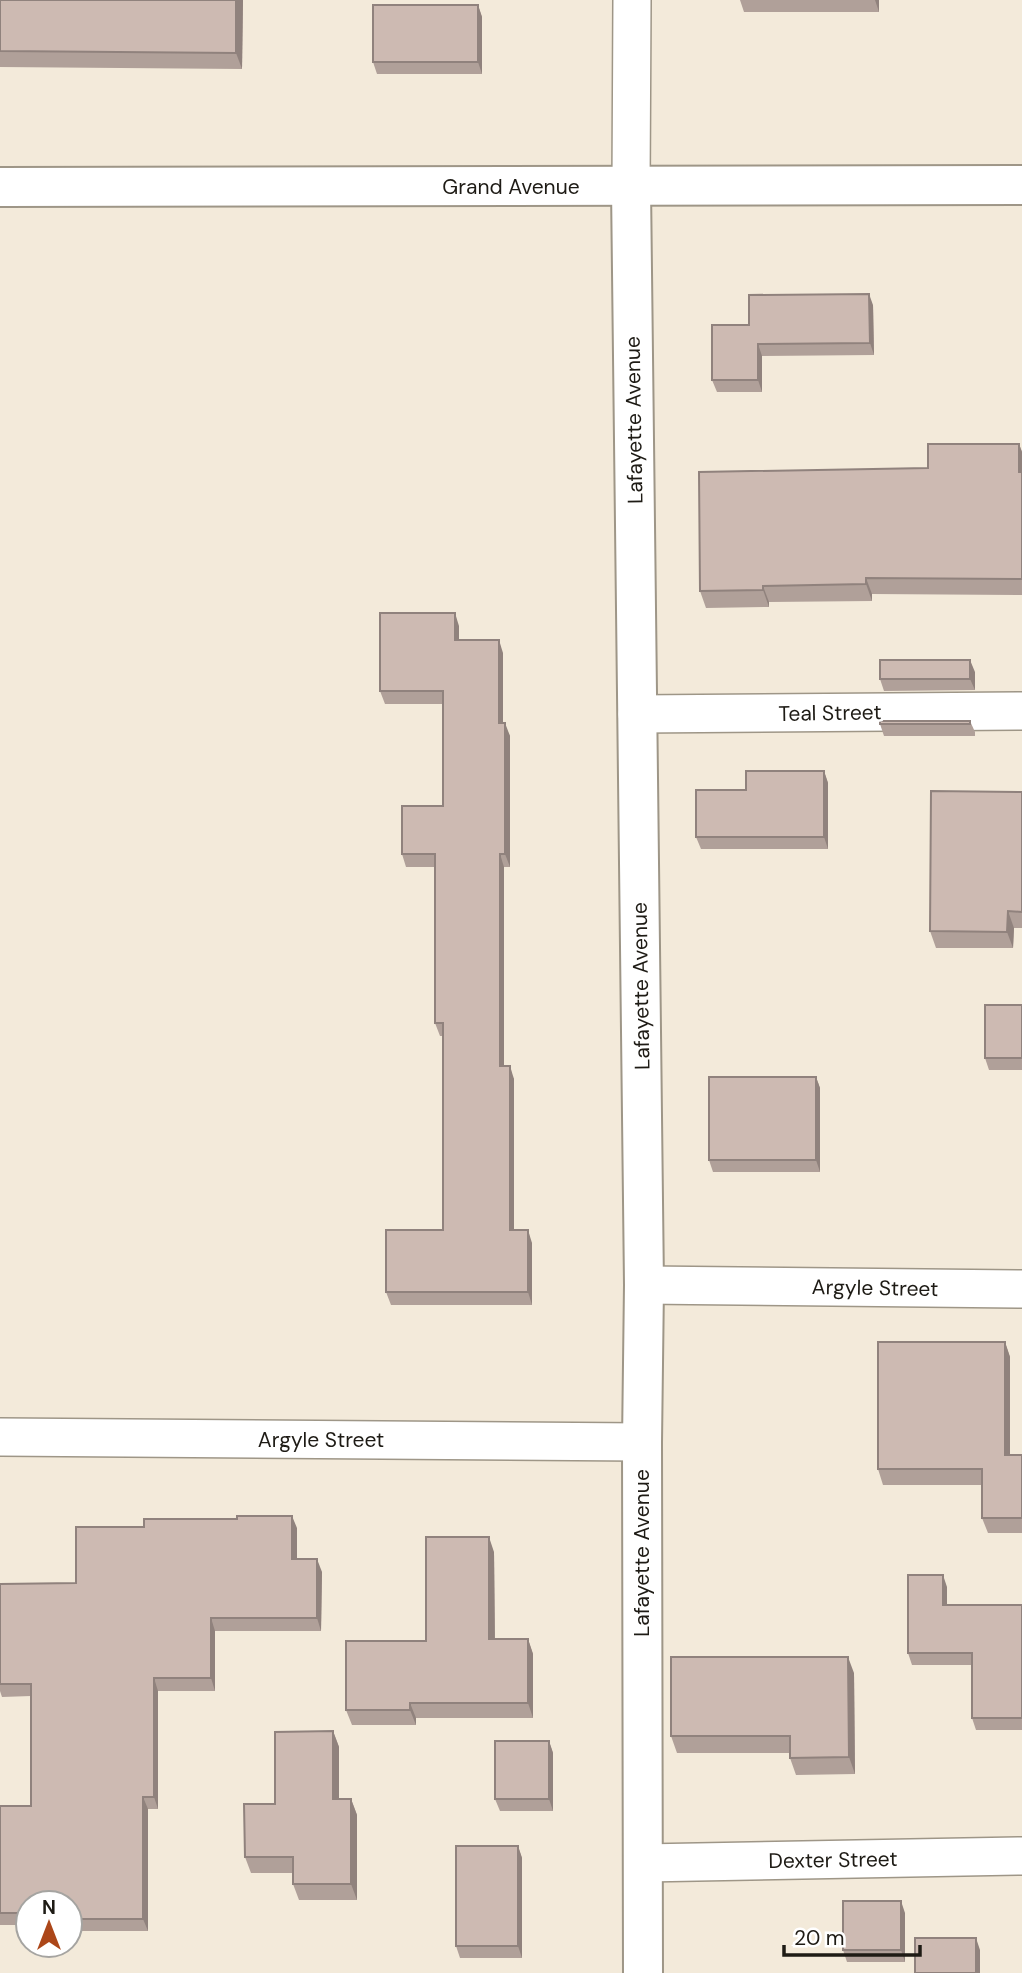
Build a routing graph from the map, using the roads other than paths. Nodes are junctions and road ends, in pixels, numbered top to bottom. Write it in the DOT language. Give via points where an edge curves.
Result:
graph roads {
  1 [pos="632,0"];
  2 [pos="1022,185"];
  3 [pos="0,187"];
  4 [pos="631,187"];
  5 [pos="1022,711"];
  6 [pos="637,714"];
  7 [pos="644,1285"];
  8 [pos="1022,1289"];
  9 [pos="0,1437"];
  10 [pos="642,1442"];
  11 [pos="1022,1856"];
  12 [pos="644,1863"];
  13 [pos="643,1973"];
  1 -- 4 [label="street, Lafayette Avenue"];
  2 -- 4 [label="street, Grand Avenue"];
  3 -- 4 [label="street, Grand Avenue"];
  4 -- 6 [label="street, Lafayette Avenue"];
  5 -- 6 [label="street, Teal Street"];
  6 -- 7 [label="street, Lafayette Avenue"];
  7 -- 8 [label="street, Argyle Street"];
  7 -- 10 [label="street, Lafayette Avenue"];
  9 -- 10 [label="street, Argyle Street"];
  10 -- 12 [label="street, Lafayette Avenue"];
  11 -- 12 [label="street, Dexter Street"];
  12 -- 13 [label="street, Lafayette Avenue"];
}
